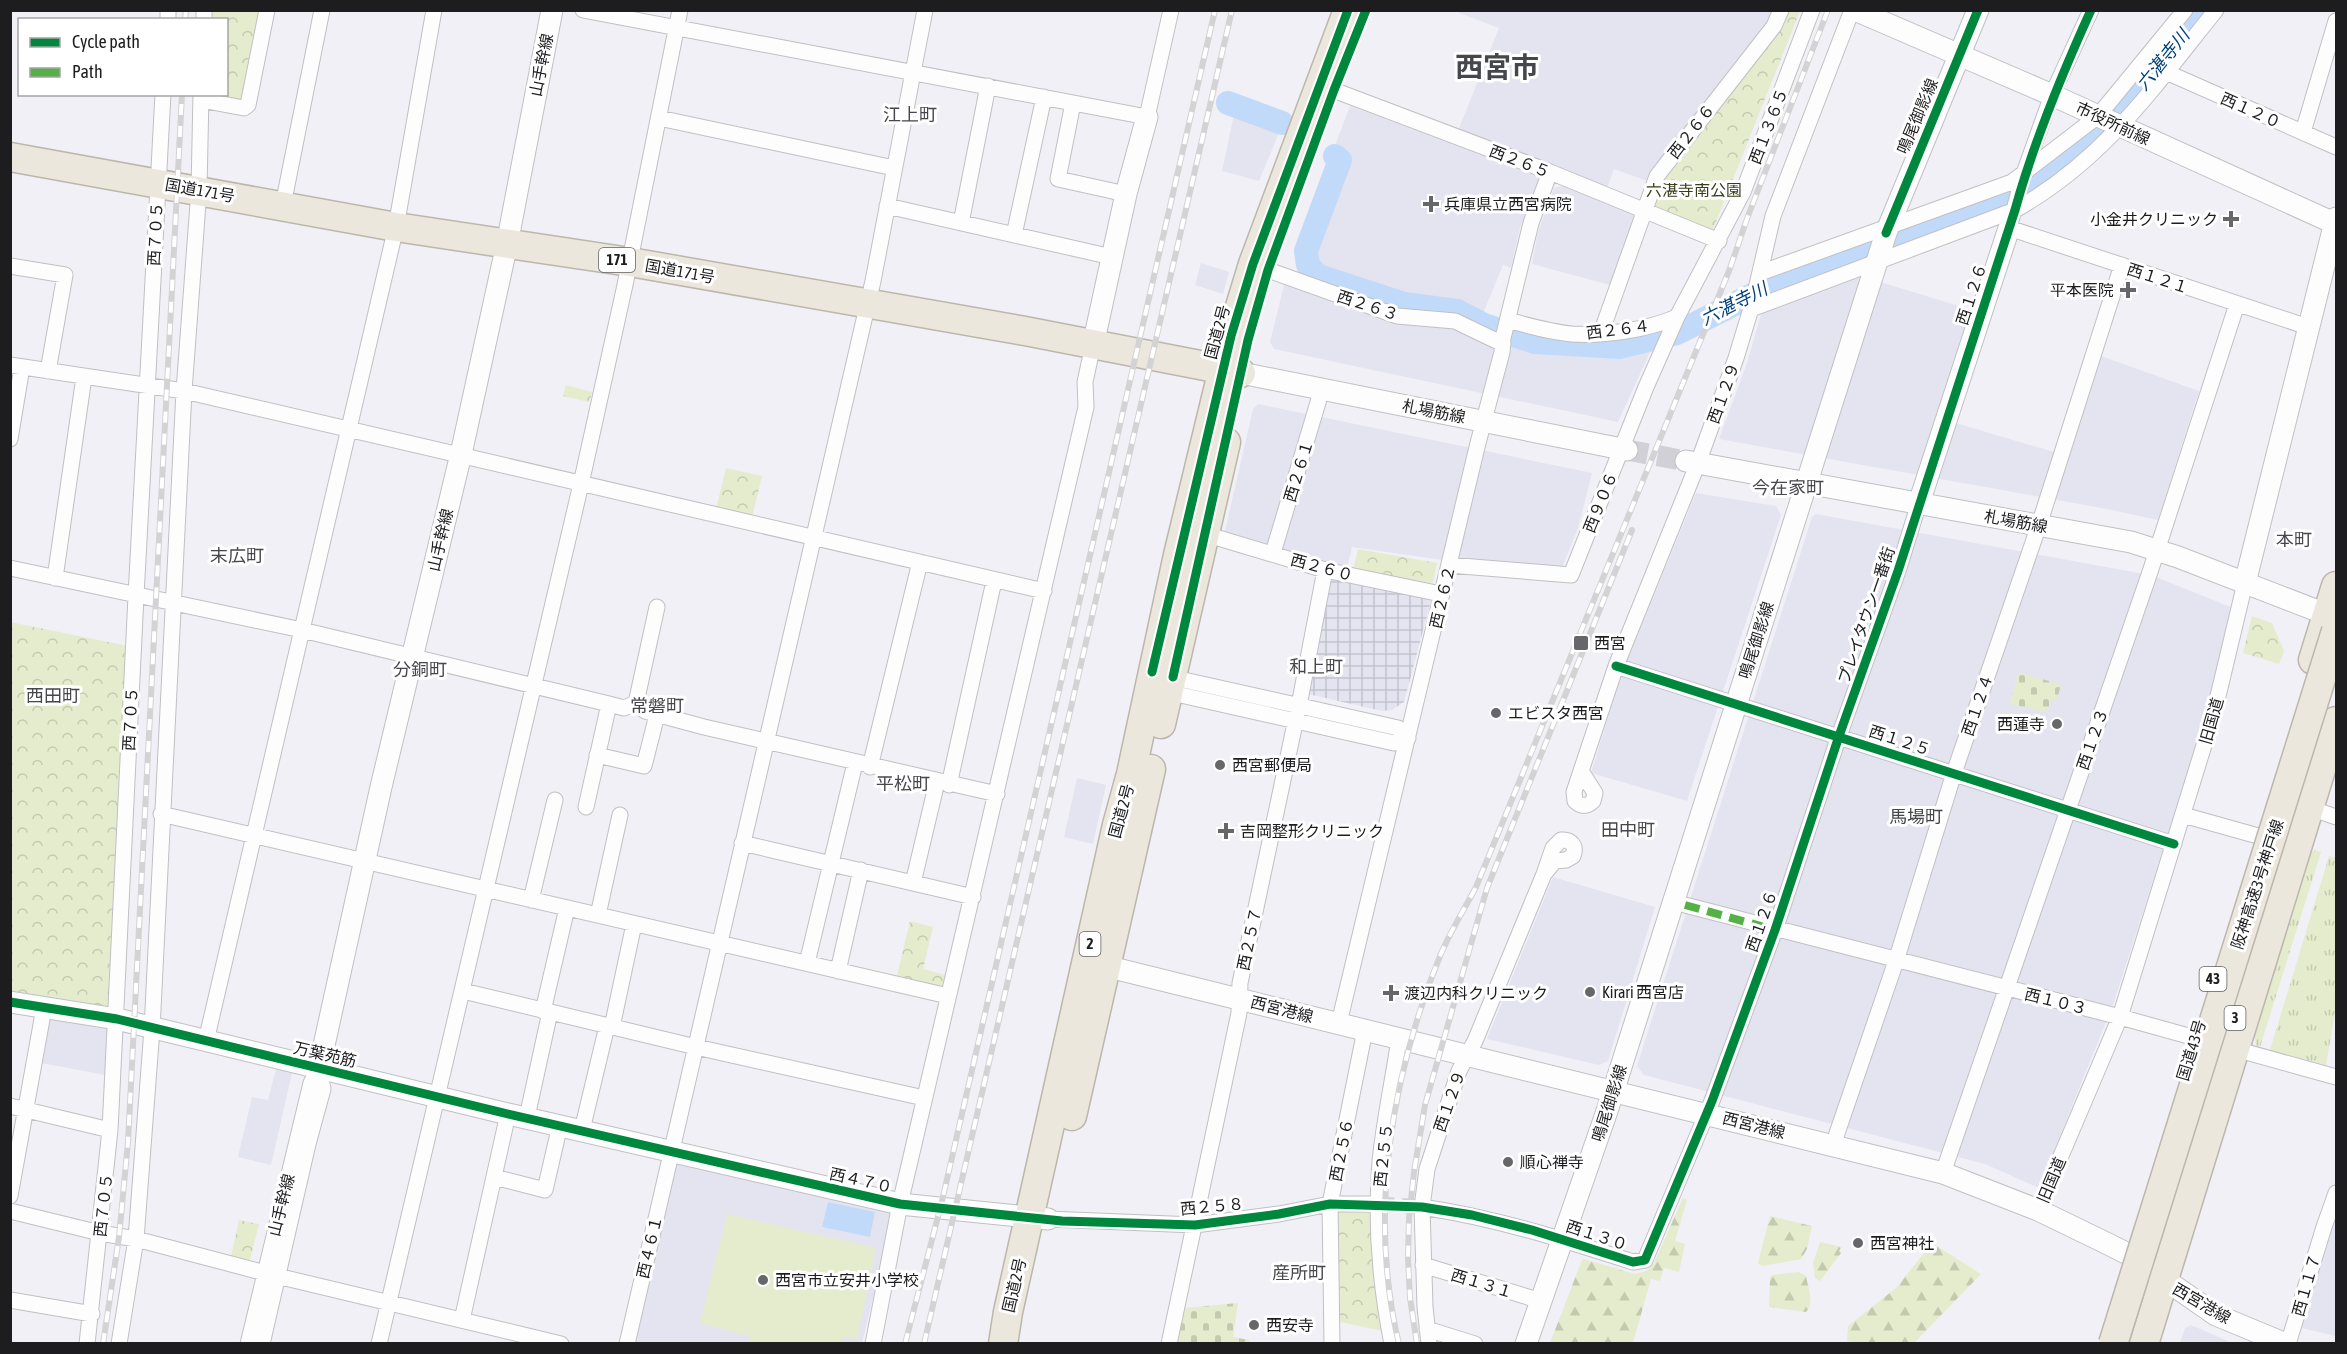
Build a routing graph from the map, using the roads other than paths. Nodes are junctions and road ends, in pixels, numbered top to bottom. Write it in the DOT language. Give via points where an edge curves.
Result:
graph roads {
  1 [pos="267,10"];
  2 [pos="322,10"];
  3 [pos="434,10"];
  4 [pos="552,10"];
  5 [pos="583,10"];
  6 [pos="680,10"];
  7 [pos="925,10"];
  8 [pos="1348,10"];
  9 [pos="1366,10"];
  10 [pos="1781,10"];
  11 [pos="1812,10"];
  12 [pos="1854,10"];
  13 [pos="1978,10"];
  14 [pos="2091,10"];
  15 [pos="2186,10"];
  16 [pos="2216,10"];
  17 [pos="1170,11"];
  18 [pos="2337,21"];
  19 [pos="676,27"];
  20 [pos="1959,56"];
  21 [pos="914,72"];
  22 [pos="2166,72"];
  23 [pos="988,86"];
  24 [pos="1327,87"];
  25 [pos="2052,95"];
  26 [pos="163,96"];
  27 [pos="201,97"];
  28 [pos="1044,97"];
  29 [pos="1073,103"];
  30 [pos="1147,117"];
  31 [pos="659,118"];
  32 [pos="2110,122"];
  33 [pos="2303,132"];
  34 [pos="2337,147"];
  35 [pos="10,157"];
  36 [pos="894,168"];
  37 [pos="1550,172"];
  38 [pos="2024,177"];
  39 [pos="158,183"];
  40 [pos="199,190"];
  41 [pos="1126,194"];
  42 [pos="284,205"];
  43 [pos="887,206"];
  44 [pos="1645,211"];
  45 [pos="2014,214"];
  46 [pos="2336,222"];
  47 [pos="961,223"];
  48 [pos="396,227"];
  49 [pos="1887,231"];
  50 [pos="1014,235"];
  51 [pos="1719,241"];
  52 [pos="507,244"];
  53 [pos="1112,257"];
  54 [pos="1878,258"];
  55 [pos="630,262"];
  56 [pos="2122,265"];
  57 [pos="10,266"];
  58 [pos="1268,270"];
  59 [pos="1759,278"];
  60 [pos="867,304"];
  61 [pos="2237,304"];
  62 [pos="1752,305"];
  63 [pos="1676,320"];
  64 [pos="2308,327"];
  65 [pos="1505,332"];
  66 [pos="1601,333"];
  67 [pos="1094,345"];
  68 [pos="16,366"];
  69 [pos="48,371"];
  70 [pos="1232,372"];
  71 [pos="84,377"];
  72 [pos="147,385"];
  73 [pos="1322,389"];
  74 [pos="184,391"];
  75 [pos="1484,421"];
  76 [pos="349,429"];
  77 [pos="10,439"];
  78 [pos="1624,450"];
  79 [pos="461,454"];
  80 [pos="1692,462"];
  81 [pos="1806,483"];
  82 [pos="581,484"];
  83 [pos="1919,503"];
  84 [pos="2039,525"];
  85 [pos="1205,534"];
  86 [pos="814,537"];
  87 [pos="2157,549"];
  88 [pos="1273,553"];
  89 [pos="920,562"];
  90 [pos="1449,565"];
  91 [pos="10,568"];
  92 [pos="1325,570"];
  93 [pos="55,578"];
  94 [pos="994,581"];
  95 [pos="2245,583"];
  96 [pos="2337,585"];
  97 [pos="1044,591"];
  98 [pos="1441,594"];
  99 [pos="136,596"];
  100 [pos="173,602"];
  101 [pos="657,607"];
  102 [pos="2333,621"];
  103 [pos="302,630"];
  104 [pos="413,657"];
  105 [pos="1616,666"];
  106 [pos="1161,682"];
  107 [pos="534,685"];
  108 [pos="2337,692"];
  109 [pos="636,703"];
  110 [pos="609,704"];
  111 [pos="1736,704"];
  112 [pos="1297,713"];
  113 [pos="657,715"];
  114 [pos="2337,721"];
  115 [pos="1839,736"];
  116 [pos="1408,738"];
  117 [pos="766,741"];
  118 [pos="597,755"];
  119 [pos="855,763"];
  120 [pos="870,767"];
  121 [pos="1581,771"];
  122 [pos="1954,773"];
  123 [pos="943,783"];
  124 [pos="997,794"];
  125 [pos="555,800"];
  126 [pos="586,807"];
  127 [pos="2067,811"];
  128 [pos="2323,813"];
  129 [pos="161,814"];
  130 [pos="620,815"];
  131 [pos="2183,815"];
  132 [pos="2258,836"];
  133 [pos="254,837"];
  134 [pos="742,843"];
  135 [pos="2174,844"];
  136 [pos="365,862"];
  137 [pos="831,864"];
  138 [pos="861,870"];
  139 [pos="1544,874"];
  140 [pos="913,883"];
  141 [pos="485,890"];
  142 [pos="973,897"];
  143 [pos="531,900"];
  144 [pos="1685,905"];
  145 [pos="567,908"];
  146 [pos="598,915"];
  147 [pos="634,924"];
  148 [pos="1775,930"];
  149 [pos="718,944"];
  150 [pos="1896,961"];
  151 [pos="807,963"];
  152 [pos="1096,964"];
  153 [pos="838,971"];
  154 [pos="2005,989"];
  155 [pos="463,990"];
  156 [pos="948,996"];
  157 [pos="1240,998"];
  158 [pos="10,1002"];
  159 [pos="44,1008"];
  160 [pos="546,1011"];
  161 [pos="2120,1017"];
  162 [pos="117,1019"];
  163 [pos="1339,1023"];
  164 [pos="609,1026"];
  165 [pos="152,1029"];
  166 [pos="1365,1030"];
  167 [pos="2195,1038"];
  168 [pos="1399,1039"];
  169 [pos="206,1041"];
  170 [pos="696,1047"];
  171 [pos="2236,1049"];
  172 [pos="1467,1055"];
  173 [pos="319,1068"];
  174 [pos="2337,1077"];
  175 [pos="1614,1092"];
  176 [pos="438,1096"];
  177 [pos="924,1098"];
  178 [pos="10,1106"];
  179 [pos="27,1109"];
  180 [pos="1706,1114"];
  181 [pos="517,1115"];
  182 [pos="560,1125"];
  183 [pos="110,1130"];
  184 [pos="582,1130"];
  185 [pos="1833,1145"];
  186 [pos="670,1150"];
  187 [pos="1943,1173"];
  188 [pos="494,1177"];
  189 [pos="2337,1193"];
  190 [pos="10,1196"];
  191 [pos="900,1204"];
  192 [pos="1330,1204"];
  193 [pos="1379,1204"];
  194 [pos="1422,1207"];
  195 [pos="10,1210"];
  196 [pos="2038,1210"];
  197 [pos="1039,1218"];
  198 [pos="1195,1225"];
  199 [pos="100,1233"];
  200 [pos="136,1239"];
  201 [pos="1563,1239"];
  202 [pos="2128,1254"];
  203 [pos="1423,1265"];
  204 [pos="271,1274"];
  205 [pos="2164,1281"];
  206 [pos="10,1300"];
  207 [pos="1541,1301"];
  208 [pos="388,1303"];
  209 [pos="92,1314"];
  210 [pos="462,1320"];
  211 [pos="1428,1336"];
  212 [pos="87,1344"];
  213 [pos="119,1344"];
  214 [pos="248,1344"];
  215 [pos="262,1344"];
  216 [pos="379,1344"];
  217 [pos="561,1344"];
  218 [pos="627,1344"];
  219 [pos="873,1344"];
  220 [pos="1003,1344"];
  221 [pos="1021,1344"];
  222 [pos="1169,1344"];
  223 [pos="1332,1344"];
  224 [pos="1392,1344"];
  225 [pos="1475,1344"];
  226 [pos="1526,1344"];
  227 [pos="2099,1344"];
  228 [pos="2113,1344"];
  229 [pos="2133,1344"];
  230 [pos="2144,1344"];
  231 [pos="2287,1344"];
  1 -- 27 [label="street" via="248,105 244,108"];
  2 -- 42 [label="street"];
  3 -- 48 [label="street"];
  4 -- 52 [label="street, 山手幹線"];
  5 -- 19 [label="street"];
  6 -- 19 [label="street"];
  7 -- 21 [label="street, 西４６１"];
  8 -- 24 [label="highway, 国道2号 / 2"];
  9 -- 24 [label="highway, 国道2号 / 2"];
  10 -- 44 [label="street, 西２６６" via="1774,26 1657,176"];
  11 -- 51 [label="street, 西１３６５" via="1743,192"];
  12 -- 20 [label="street, 市役所前線"];
  12 -- 59 [label="street, 西１２９" via="1773,216"];
  13 -- 20 [label="street, 鳴尾御影線"];
  14 -- 25 [label="street, 西１２６"];
  15 -- 32 [label="street"];
  16 -- 22 [label="street"];
  17 -- 30 [label="street"];
  18 -- 33 [label="street"];
  19 -- 21 [label="street"];
  19 -- 31 [label="street"];
  20 -- 25 [label="street, 市役所前線"];
  20 -- 49 [label="street, 鳴尾御影線"];
  21 -- 23 [label="street"];
  21 -- 36 [label="street, 西４６１"];
  22 -- 32 [label="street"];
  22 -- 33 [label="street, 西１２０"];
  23 -- 28 [label="street"];
  23 -- 47 [label="street"];
  24 -- 37 [label="street, 西２６５"];
  24 -- 58 [label="highway, 国道2号 / 2"];
  24 -- 70 [label="highway, 国道2号 / 2" via="1252,264 1230,336"];
  25 -- 32 [label="street, 市役所前線"];
  25 -- 38 [label="street, 西１２６"];
  26 -- 39 [label="street, 西７０５"];
  27 -- 40 [label="street"];
  28 -- 29 [label="street"];
  28 -- 50 [label="street"];
  29 -- 30 [label="street"];
  29 -- 41 [label="street" via="1058,179"];
  30 -- 41 [label="street"];
  31 -- 36 [label="street"];
  31 -- 55 [label="street"];
  32 -- 38 [label="street"];
  32 -- 45 [label="street" via="2062,180"];
  32 -- 46 [label="street, 市役所前線"];
  33 -- 34 [label="street, 西１２０"];
  35 -- 39 [label="highway, 国道171号 / 171"];
  36 -- 43 [label="street, 西４６１"];
  37 -- 44 [label="street, 西２６５"];
  37 -- 65 [label="street, 西２６２" via="1531,223"];
  38 -- 45 [label="street, 西１２６"];
  38 -- 49 [label="street"];
  39 -- 40 [label="highway, 国道171号 / 171"];
  39 -- 72 [label="street, 西７０５"];
  40 -- 42 [label="highway, 国道171号 / 171"];
  40 -- 74 [label="street"];
  41 -- 53 [label="street"];
  42 -- 48 [label="highway, 国道171号 / 171"];
  43 -- 47 [label="street"];
  43 -- 60 [label="street, 西４６１"];
  44 -- 51 [label="street, 西２６５"];
  44 -- 66 [label="street, 西２６６"];
  45 -- 54 [label="street"];
  45 -- 56 [label="street, 西１２１"];
  45 -- 83 [label="street, 西１２６"];
  46 -- 64 [label="street, 旧国道"];
  47 -- 50 [label="street"];
  48 -- 52 [label="highway, 国道171号 / 171"];
  48 -- 76 [label="street"];
  49 -- 54 [label="street, 鳴尾御影線"];
  49 -- 59 [label="street"];
  50 -- 53 [label="street"];
  51 -- 63 [label="street"];
  52 -- 55 [label="highway, 国道171号 / 171"];
  52 -- 79 [label="street, 山手幹線"];
  53 -- 67 [label="street"];
  54 -- 62 [label="street"];
  54 -- 81 [label="street, 鳴尾御影線"];
  55 -- 60 [label="highway, 国道171号 / 171"];
  55 -- 82 [label="street"];
  56 -- 61 [label="street, 西１２１"];
  56 -- 84 [label="street, 西１２４"];
  57 -- 69 [label="street" via="65,275"];
  58 -- 65 [label="street, 西２６３" via="1397,316 1455,321"];
  58 -- 70 [label="highway, 国道2号 / 2" via="1248,340"];
  59 -- 62 [label="street, 西１２９"];
  60 -- 67 [label="highway, 国道171号 / 171"];
  60 -- 86 [label="street, 西４６１"];
  61 -- 64 [label="street, 西１２１"];
  61 -- 87 [label="street, 西１２３"];
  62 -- 80 [label="street, 西１２９" via="1736,358"];
  63 -- 66 [label="street, 西２６４"];
  63 -- 78 [label="street, 西９０６"];
  64 -- 95 [label="street, 旧国道"];
  65 -- 66 [label="street, 西２６４" via="1542,329"];
  65 -- 75 [label="street, 西２６２"];
  67 -- 70 [label="highway, 国道171号 / 171"];
  67 -- 97 [label="street" via="1085,382 1086,407"];
  68 -- 69 [label="street"];
  68 -- 77 [label="street"];
  69 -- 71 [label="street"];
  70 -- 73 [label="street, 札場筋線"];
  70 -- 85 [label="highway, 国道2号 / 2"];
  70 -- 106 [label="highway, 国道2号 / 2"];
  71 -- 72 [label="street"];
  71 -- 93 [label="street"];
  72 -- 74 [label="street"];
  72 -- 99 [label="street, 西７０５"];
  73 -- 75 [label="street, 札場筋線"];
  73 -- 88 [label="street, 西２６１"];
  74 -- 76 [label="street"];
  74 -- 100 [label="street"];
  75 -- 78 [label="street, 札場筋線"];
  75 -- 90 [label="street, 西２６２"];
  76 -- 79 [label="street"];
  76 -- 103 [label="street"];
  78 -- 90 [label="street, 西９０６" via="1571,575"];
  79 -- 82 [label="street"];
  79 -- 104 [label="street, 山手幹線"];
  80 -- 81 [label="street, 札場筋線"];
  80 -- 105 [label="street, 西１２９"];
  81 -- 83 [label="street, 札場筋線"];
  81 -- 111 [label="street, 鳴尾御影線"];
  82 -- 86 [label="street"];
  82 -- 107 [label="street"];
  83 -- 84 [label="street, 札場筋線"];
  83 -- 115 [label="street, プレイタウン一番街"];
  84 -- 87 [label="street, 札場筋線"];
  84 -- 122 [label="street, 西１２４"];
  85 -- 88 [label="street, 西２６０"];
  85 -- 106 [label="highway, 国道2号 / 2"];
  86 -- 89 [label="street"];
  86 -- 117 [label="street, 西４６１"];
  87 -- 95 [label="street, 札場筋線"];
  87 -- 127 [label="street, 西１２３"];
  88 -- 92 [label="street, 西２６０"];
  89 -- 94 [label="street"];
  89 -- 120 [label="street"];
  90 -- 98 [label="street, 西２６２"];
  91 -- 93 [label="street"];
  92 -- 98 [label="street, 西２６０"];
  92 -- 112 [label="street, 西２５７"];
  93 -- 99 [label="street"];
  94 -- 97 [label="street"];
  94 -- 123 [label="street"];
  95 -- 102 [label="street, 札場筋線"];
  95 -- 131 [label="street, 旧国道" via="2214,713"];
  96 -- 102 [label="highway, 国道43号 / 43"];
  97 -- 124 [label="street"];
  98 -- 116 [label="street, 西２６２"];
  99 -- 100 [label="street"];
  99 -- 162 [label="street, 西７０５"];
  100 -- 103 [label="street"];
  100 -- 129 [label="street"];
  101 -- 109 [label="street"];
  102 -- 132 [label="highway, 国道43号 / 43"];
  102 -- 228 [label="highway, 阪神高速3号神戸線 / 3, bridge"];
  103 -- 104 [label="street"];
  103 -- 133 [label="street"];
  104 -- 107 [label="street"];
  104 -- 136 [label="street, 山手幹線"];
  105 -- 111 [label="street, 西１２５"];
  105 -- 121 [label="street, 西１２９"];
  106 -- 112 [label="street"];
  106 -- 152 [label="highway, 国道2号 / 2"];
  107 -- 110 [label="street"];
  107 -- 141 [label="street"];
  108 -- 229 [label="highway, 阪神高速3号神戸線 / 3"];
  109 -- 110 [label="street" via="624,708"];
  109 -- 113 [label="street"];
  110 -- 118 [label="street"];
  111 -- 115 [label="street, 西１２５"];
  111 -- 175 [label="street, 鳴尾御影線"];
  112 -- 116 [label="street" via="1394,743"];
  112 -- 157 [label="street, 西２５７"];
  113 -- 117 [label="street"];
  113 -- 118 [label="street" via="644,766"];
  114 -- 128 [label="highway"];
  115 -- 122 [label="street, 西１２５"];
  115 -- 148 [label="street, 西１２６"];
  116 -- 163 [label="street, 西２６２"];
  117 -- 119 [label="street"];
  117 -- 134 [label="street, 西４６１"];
  118 -- 126 [label="street"];
  119 -- 120 [label="street"];
  119 -- 137 [label="street"];
  120 -- 123 [label="street"];
  122 -- 127 [label="street, 西１２５"];
  122 -- 150 [label="street, 西１２４"];
  123 -- 124 [label="street"];
  123 -- 140 [label="street"];
  124 -- 142 [label="street"];
  125 -- 143 [label="street"];
  127 -- 135 [label="street, 西１２５"];
  127 -- 154 [label="street, 西１２３"];
  128 -- 171 [label="highway"];
  129 -- 133 [label="street"];
  129 -- 165 [label="street"];
  130 -- 146 [label="street"];
  131 -- 132 [label="street"];
  131 -- 135 [label="street, 旧国道"];
  132 -- 167 [label="highway, 国道43号 / 43"];
  133 -- 136 [label="street"];
  133 -- 169 [label="street"];
  134 -- 137 [label="street"];
  134 -- 149 [label="street, 西４６１"];
  135 -- 161 [label="street, 旧国道"];
  136 -- 141 [label="street"];
  136 -- 173 [label="street, 山手幹線"];
  137 -- 138 [label="street"];
  137 -- 151 [label="street"];
  138 -- 140 [label="street"];
  138 -- 153 [label="street"];
  139 -- 172 [label="street, 西１２９"];
  140 -- 142 [label="street"];
  141 -- 143 [label="street"];
  141 -- 155 [label="street"];
  142 -- 156 [label="street"];
  143 -- 145 [label="street"];
  144 -- 148 [label="street, 西１０３"];
  145 -- 146 [label="street"];
  145 -- 160 [label="street"];
  146 -- 147 [label="street"];
  147 -- 149 [label="street"];
  147 -- 164 [label="street"];
  148 -- 150 [label="street, 西１０３"];
  148 -- 180 [label="street, 西１２６"];
  149 -- 151 [label="street"];
  149 -- 170 [label="street, 西４６１"];
  150 -- 154 [label="street, 西１０３"];
  150 -- 185 [label="street, 西１２４"];
  151 -- 153 [label="street"];
  152 -- 157 [label="street, 西宮港線"];
  152 -- 197 [label="highway, 国道2号 / 2"];
  153 -- 156 [label="street"];
  154 -- 161 [label="street, 西１０３"];
  154 -- 187 [label="street, 西１２３"];
  155 -- 160 [label="street"];
  155 -- 176 [label="street"];
  156 -- 177 [label="street"];
  157 -- 163 [label="street, 西宮港線"];
  157 -- 198 [label="street, 西２５７"];
  158 -- 159 [label="street, 万葉苑筋"];
  159 -- 162 [label="street, 万葉苑筋"];
  159 -- 179 [label="street"];
  160 -- 164 [label="street"];
  160 -- 181 [label="street"];
  161 -- 167 [label="street, 西１０３"];
  161 -- 196 [label="street, 旧国道"];
  162 -- 165 [label="street, 万葉苑筋"];
  162 -- 183 [label="street, 西７０５"];
  163 -- 166 [label="street, 西宮港線"];
  164 -- 170 [label="street"];
  164 -- 184 [label="street"];
  165 -- 169 [label="street, 万葉苑筋"];
  165 -- 200 [label="street"];
  166 -- 168 [label="street, 西宮港線"];
  166 -- 192 [label="street, 西２５６"];
  167 -- 171 [label="street, 西１０３"];
  167 -- 202 [label="highway, 国道43号 / 43"];
  168 -- 172 [label="street, 西宮港線"];
  168 -- 193 [label="street, 西２５５" via="1380,1161"];
  169 -- 173 [label="street, 万葉苑筋"];
  170 -- 177 [label="street"];
  170 -- 186 [label="street, 西４６１"];
  171 -- 174 [label="street, 西１０３"];
  171 -- 205 [label="highway"];
  172 -- 175 [label="street, 西宮港線"];
  172 -- 194 [label="street, 西１２９" via="1427,1168"];
  173 -- 176 [label="street, 万葉苑筋"];
  173 -- 204 [label="street, 山手幹線" via="323,1089"];
  175 -- 180 [label="street, 西宮港線"];
  175 -- 201 [label="street, 鳴尾御影線"];
  176 -- 181 [label="street, 万葉苑筋"];
  176 -- 208 [label="street"];
  177 -- 191 [label="street"];
  178 -- 179 [label="street"];
  179 -- 183 [label="street"];
  179 -- 190 [label="street"];
  180 -- 185 [label="street, 西宮港線"];
  180 -- 201 [label="street, 西１３０" via="1645,1260 1633,1262"];
  181 -- 182 [label="street, 万葉苑筋"];
  181 -- 188 [label="street"];
  182 -- 184 [label="street, 西４７０"];
  182 -- 188 [label="street" via="545,1190"];
  183 -- 199 [label="street, 西７０５"];
  184 -- 186 [label="street, 西４７０"];
  185 -- 187 [label="street, 西宮港線"];
  186 -- 191 [label="street, 西４７０"];
  186 -- 218 [label="street, 西４６１"];
  187 -- 196 [label="street, 西宮港線"];
  188 -- 210 [label="street"];
  189 -- 231 [label="street, 西１１７"];
  191 -- 197 [label="street, 西４７０"];
  191 -- 219 [label="street"];
  192 -- 193 [label="street, 西２５８"];
  192 -- 198 [label="street, 西２５８"];
  192 -- 223 [label="street, 西２５６"];
  193 -- 224 [label="street, 西２５５" via="1378,1249"];
  194 -- 201 [label="street, 西１３０" via="1472,1215"];
  194 -- 203 [label="street, 西１２９"];
  195 -- 199 [label="street"];
  196 -- 202 [label="street, 西宮港線"];
  197 -- 198 [label="street, 西２５８"];
  197 -- 220 [label="highway, 国道2号 / 2" via="1008,1312"];
  197 -- 221 [label="highway, 国道2号 / 2"];
  198 -- 222 [label="street, 西２５７"];
  199 -- 200 [label="street"];
  199 -- 209 [label="street, 西７０５"];
  200 -- 204 [label="street"];
  200 -- 213 [label="street"];
  201 -- 207 [label="street, 鳴尾御影線"];
  202 -- 205 [label="street, 西宮港線"];
  202 -- 227 [label="highway, 国道43号 / 43"];
  203 -- 207 [label="street, 西１３１"];
  203 -- 211 [label="street, 西１２９"];
  204 -- 208 [label="street"];
  204 -- 214 [label="street, 山手幹線"];
  204 -- 215 [label="street, 山手幹線"];
  205 -- 230 [label="highway"];
  205 -- 231 [label="street, 西宮港線" via="2216,1315"];
  206 -- 209 [label="street"];
  207 -- 226 [label="street, 鳴尾御影線"];
  208 -- 210 [label="street"];
  208 -- 216 [label="street"];
  209 -- 212 [label="street, 西７０５"];
  210 -- 217 [label="street"];
  211 -- 225 [label="street"];
}
